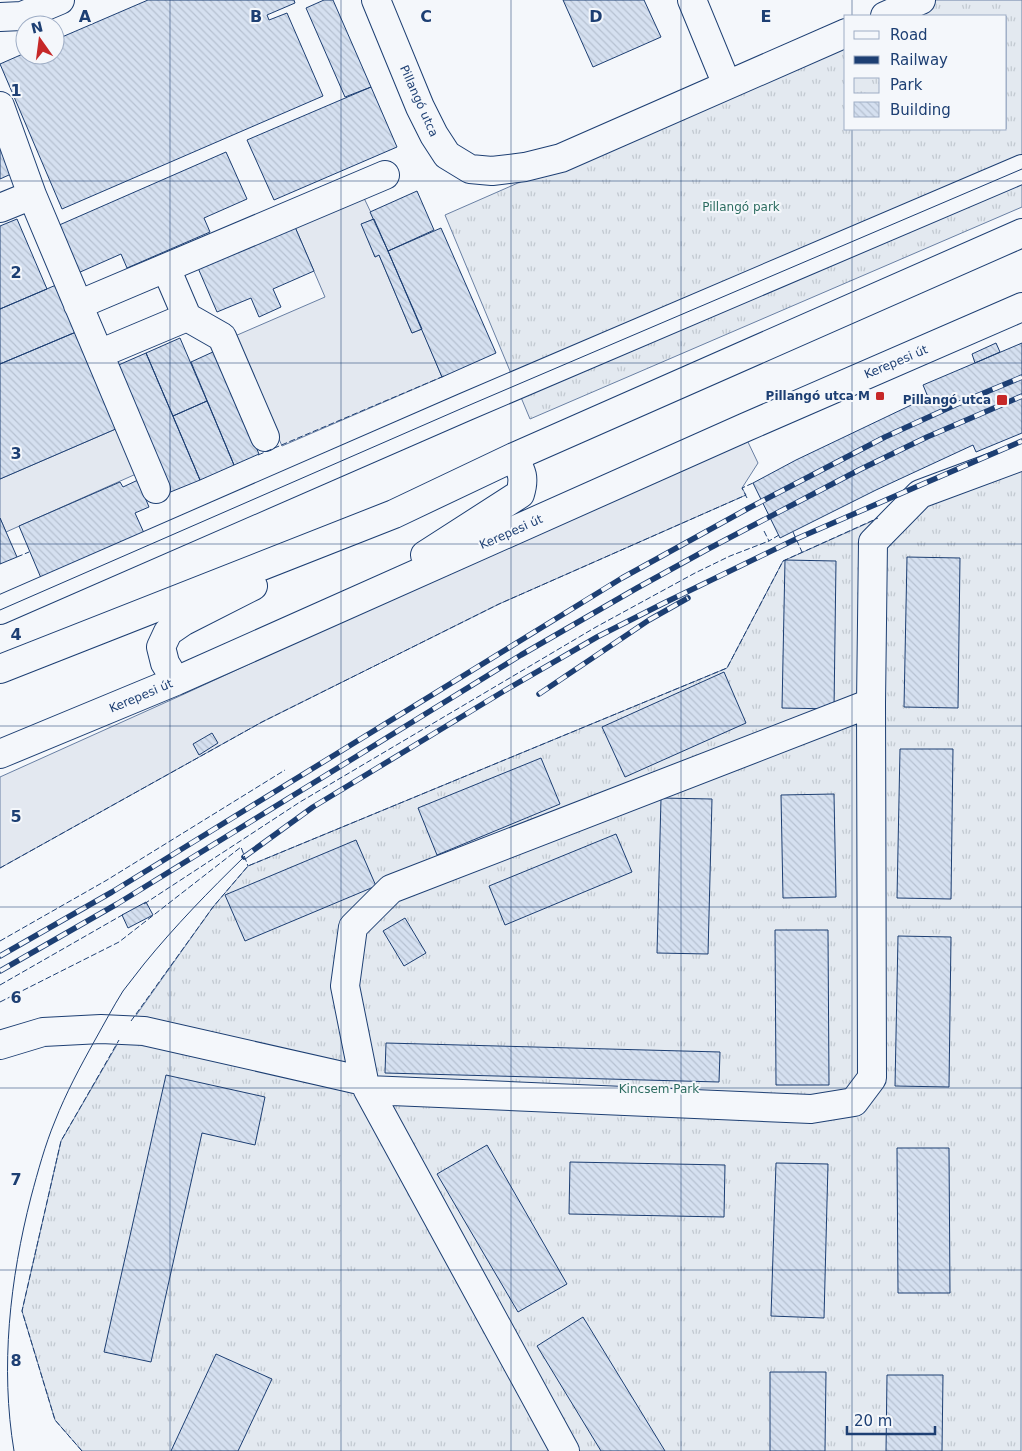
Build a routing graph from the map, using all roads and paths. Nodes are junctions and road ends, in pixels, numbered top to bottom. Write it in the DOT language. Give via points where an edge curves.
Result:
graph roads {
  1 [pos="60,0"];
  2 [pos="376,0"];
  3 [pos="692,0"];
  4 [pos="921,0"];
  5 [pos="887,15"];
  6 [pos="0,17"];
  7 [pos="844,34"];
  8 [pos="727,85"];
  9 [pos="0,106"];
  10 [pos="1022,169"];
  11 [pos="384,175"];
  12 [pos="32,195"];
  13 [pos="0,208"];
  14 [pos="1022,232"];
  15 [pos="166,268"];
  16 [pos="78,305"];
  17 [pos="1022,307"];
  18 [pos="187,317"];
  19 [pos="99,354"];
  20 [pos="265,437"];
  21 [pos="1022,456"];
  22 [pos="514,457"];
  23 [pos="156,489"];
  24 [pos="394,514"];
  25 [pos="350,604"];
  26 [pos="0,610"];
  27 [pos="0,669"];
  28 [pos="176,682"];
  29 [pos="871,703"];
  30 [pos="0,754"];
  31 [pos="0,1045"];
  32 [pos="366,1086"];
  33 [pos="565,1451"];
  1 -- 6 [label="main road" via="22,16"];
  2 -- 8 [label="main road, Pillangó utca" via="434,135 447,155 470,169 492,171 561,158"];
  3 -- 8 [label="main road"];
  4 -- 5 [label="main road"];
  7 -- 8 [label="main road"];
  9 -- 12 [label="main road"];
  10 -- 26 [label="main road"];
  11 -- 15 [label="main road"];
  12 -- 13 [label="main road"];
  12 -- 16 [label="main road"];
  14 -- 22 [label="main road"];
  15 -- 16 [label="main road"];
  15 -- 18 [label="main road"];
  16 -- 19 [label="main road"];
  17 -- 25 [label="main road, Kerepesi út"];
  18 -- 19 [label="main road"];
  18 -- 20 [label="main road" via="222,336"];
  19 -- 23 [label="main road"];
  21 -- 29 [label="main road" via="920,494 872,542"];
  22 -- 24 [label="main road"];
  22 -- 25 [label="main road" via="522,472 520,494"];
  24 -- 27 [label="main road"];
  24 -- 28 [label="main road" via="168,632 161,647 165,663"];
  25 -- 28 [label="main road, Kerepesi út"];
  28 -- 30 [label="main road, Kerepesi út"];
  29 -- 32 [label="main road" via="391,889 352,927 345,986"];
  29 -- 32 [label="main road" via="872,1078 854,1102 811,1109"];
  31 -- 32 [label="main road" via="43,1032 144,1031"];
  32 -- 33 [label="main road"];
}
